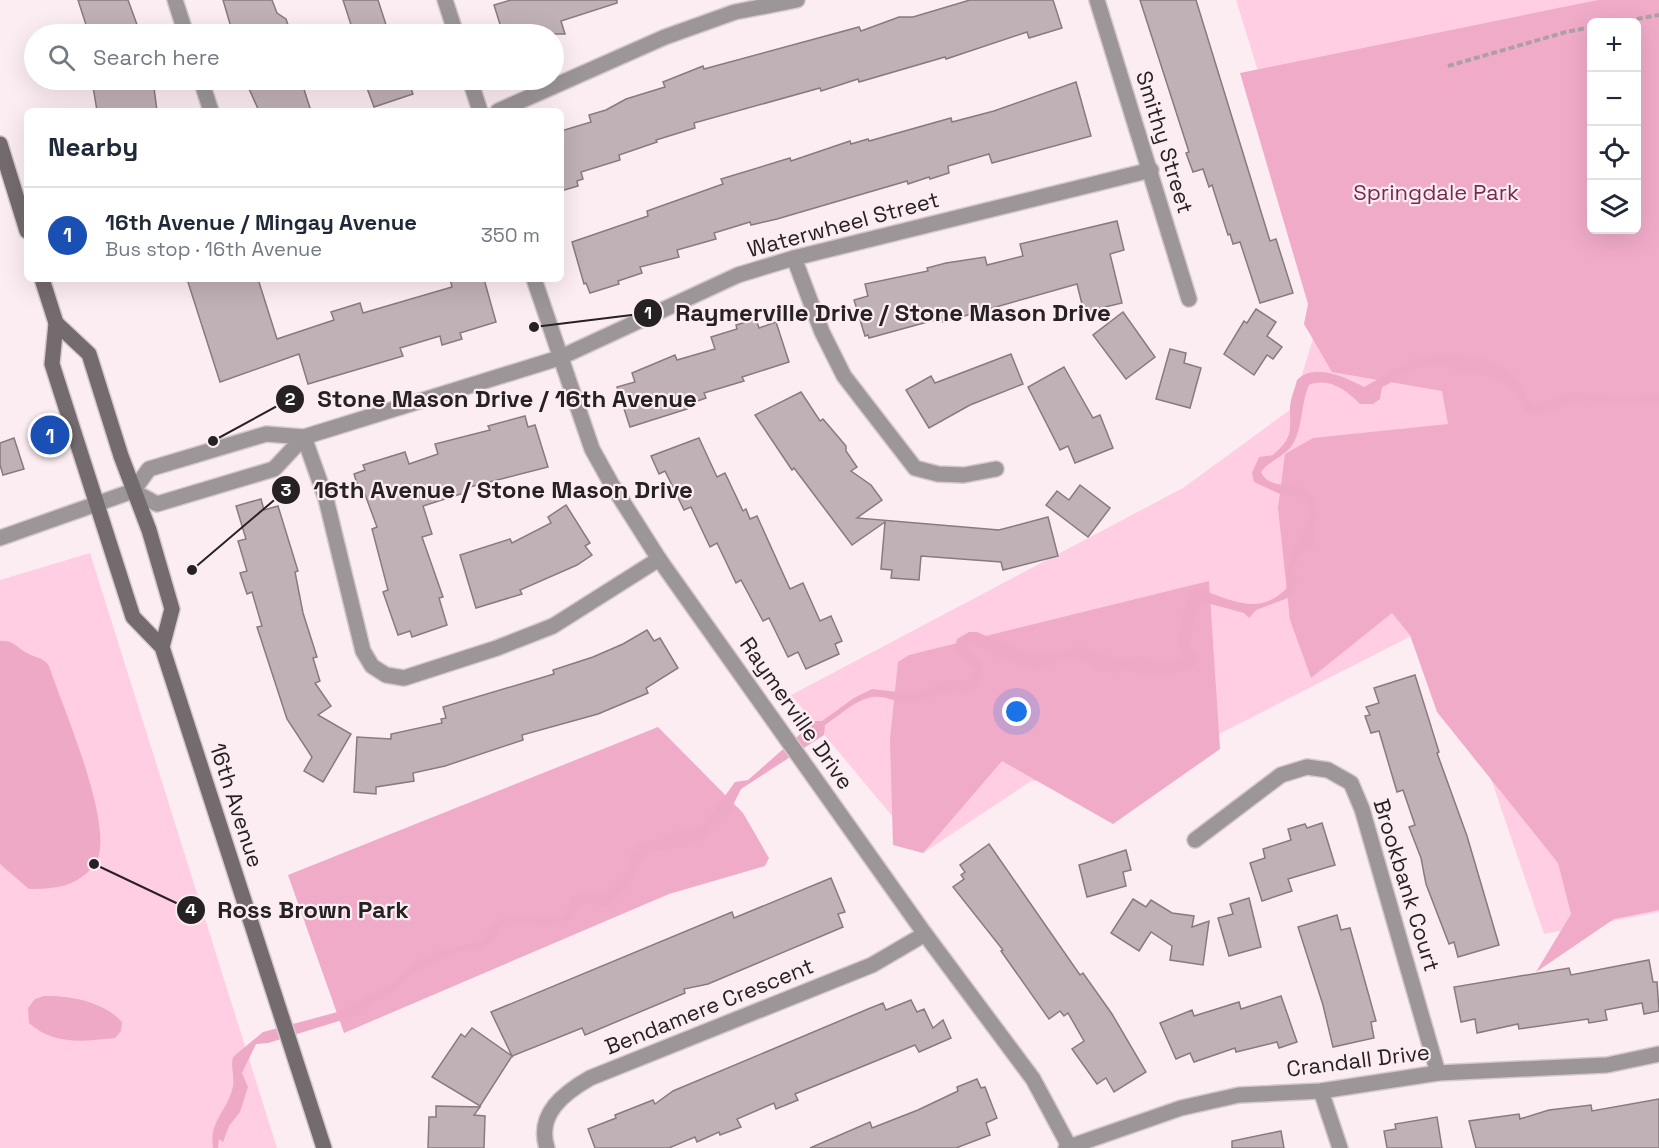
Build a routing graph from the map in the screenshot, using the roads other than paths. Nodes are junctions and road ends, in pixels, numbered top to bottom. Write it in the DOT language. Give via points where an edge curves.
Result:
graph roads {
  1 [pos="175,0"];
  2 [pos="445,0"];
  3 [pos="797,0"];
  4 [pos="1097,0"];
  5 [pos="183,24"];
  6 [pos="453,24"];
  7 [pos="564,82"];
  8 [pos="204,90"];
  9 [pos="473,90"];
  10 [pos="545,90"];
  11 [pos="210,108"];
  12 [pos="479,108"];
  13 [pos="505,108"];
  14 [pos="0,144"];
  15 [pos="1151,170"];
  16 [pos="24,221"];
  17 [pos="794,258"];
  18 [pos="43,282"];
  19 [pos="535,282"];
  20 [pos="1189,299"];
  21 [pos="56,323"];
  22 [pos="559,358"];
  23 [pos="304,437"];
  24 [pos="996,469"];
  25 [pos="134,491"];
  26 [pos="97,504"];
  27 [pos="0,538"];
  28 [pos="659,558"];
  29 [pos="162,647"];
  30 [pos="1195,840"];
  31 [pos="925,934"];
  32 [pos="1659,1054"];
  33 [pos="1438,1073"];
  34 [pos="1321,1091"];
  35 [pos="324,1148"];
  36 [pos="547,1148"];
  37 [pos="1068,1148"];
  38 [pos="1340,1148"];
  1 -- 5 [label="street"];
  2 -- 6 [label="street"];
  3 -- 7 [label="street" via="735,12 665,37"];
  4 -- 15 [label="street, Smithy Street"];
  8 -- 11 [label="street"];
  9 -- 12 [label="street"];
  10 -- 13 [label="street"];
  14 -- 16 [label="main road"];
  15 -- 17 [label="street, Waterwheel Street"];
  15 -- 20 [label="street, Smithy Street"];
  17 -- 22 [label="street, Waterwheel Street" via="738,275"];
  17 -- 24 [label="street" via="822,332 844,376 915,468 964,475"];
  18 -- 21 [label="main road, 16th Avenue"];
  19 -- 22 [label="street, Raymerville Drive"];
  21 -- 25 [label="main road, 16th Avenue" via="89,354"];
  21 -- 26 [label="main road, 16th Avenue" via="52,364"];
  22 -- 23 [label="street, Waterwheel Street"];
  22 -- 28 [label="street, Raymerville Drive" via="592,449"];
  23 -- 25 [label="street" via="266,434 152,468"];
  23 -- 25 [label="street" via="274,469 157,504"];
  23 -- 28 [label="street" via="326,499 363,651 372,666 386,675 404,678 553,626"];
  25 -- 26 [label="street"];
  25 -- 29 [label="main road, 16th Avenue" via="172,609"];
  26 -- 27 [label="street"];
  26 -- 29 [label="main road, 16th Avenue" via="133,617"];
  28 -- 31 [label="street, Raymerville Drive"];
  29 -- 35 [label="main road, 16th Avenue"];
  30 -- 33 [label="street, Brookbank Court" via="1281,775 1307,767 1328,770 1351,783"];
  31 -- 36 [label="street, Bendamere Crescent" via="872,965 590,1078 555,1104 546,1121"];
  31 -- 37 [label="street, Raymerville Drive" via="1033,1079"];
  32 -- 33 [label="street, Crandall Drive" via="1607,1065"];
  33 -- 34 [label="street, Crandall Drive"];
  34 -- 37 [label="street, Crandall Drive" via="1239,1095 1181,1108"];
  34 -- 38 [label="street"];
}
